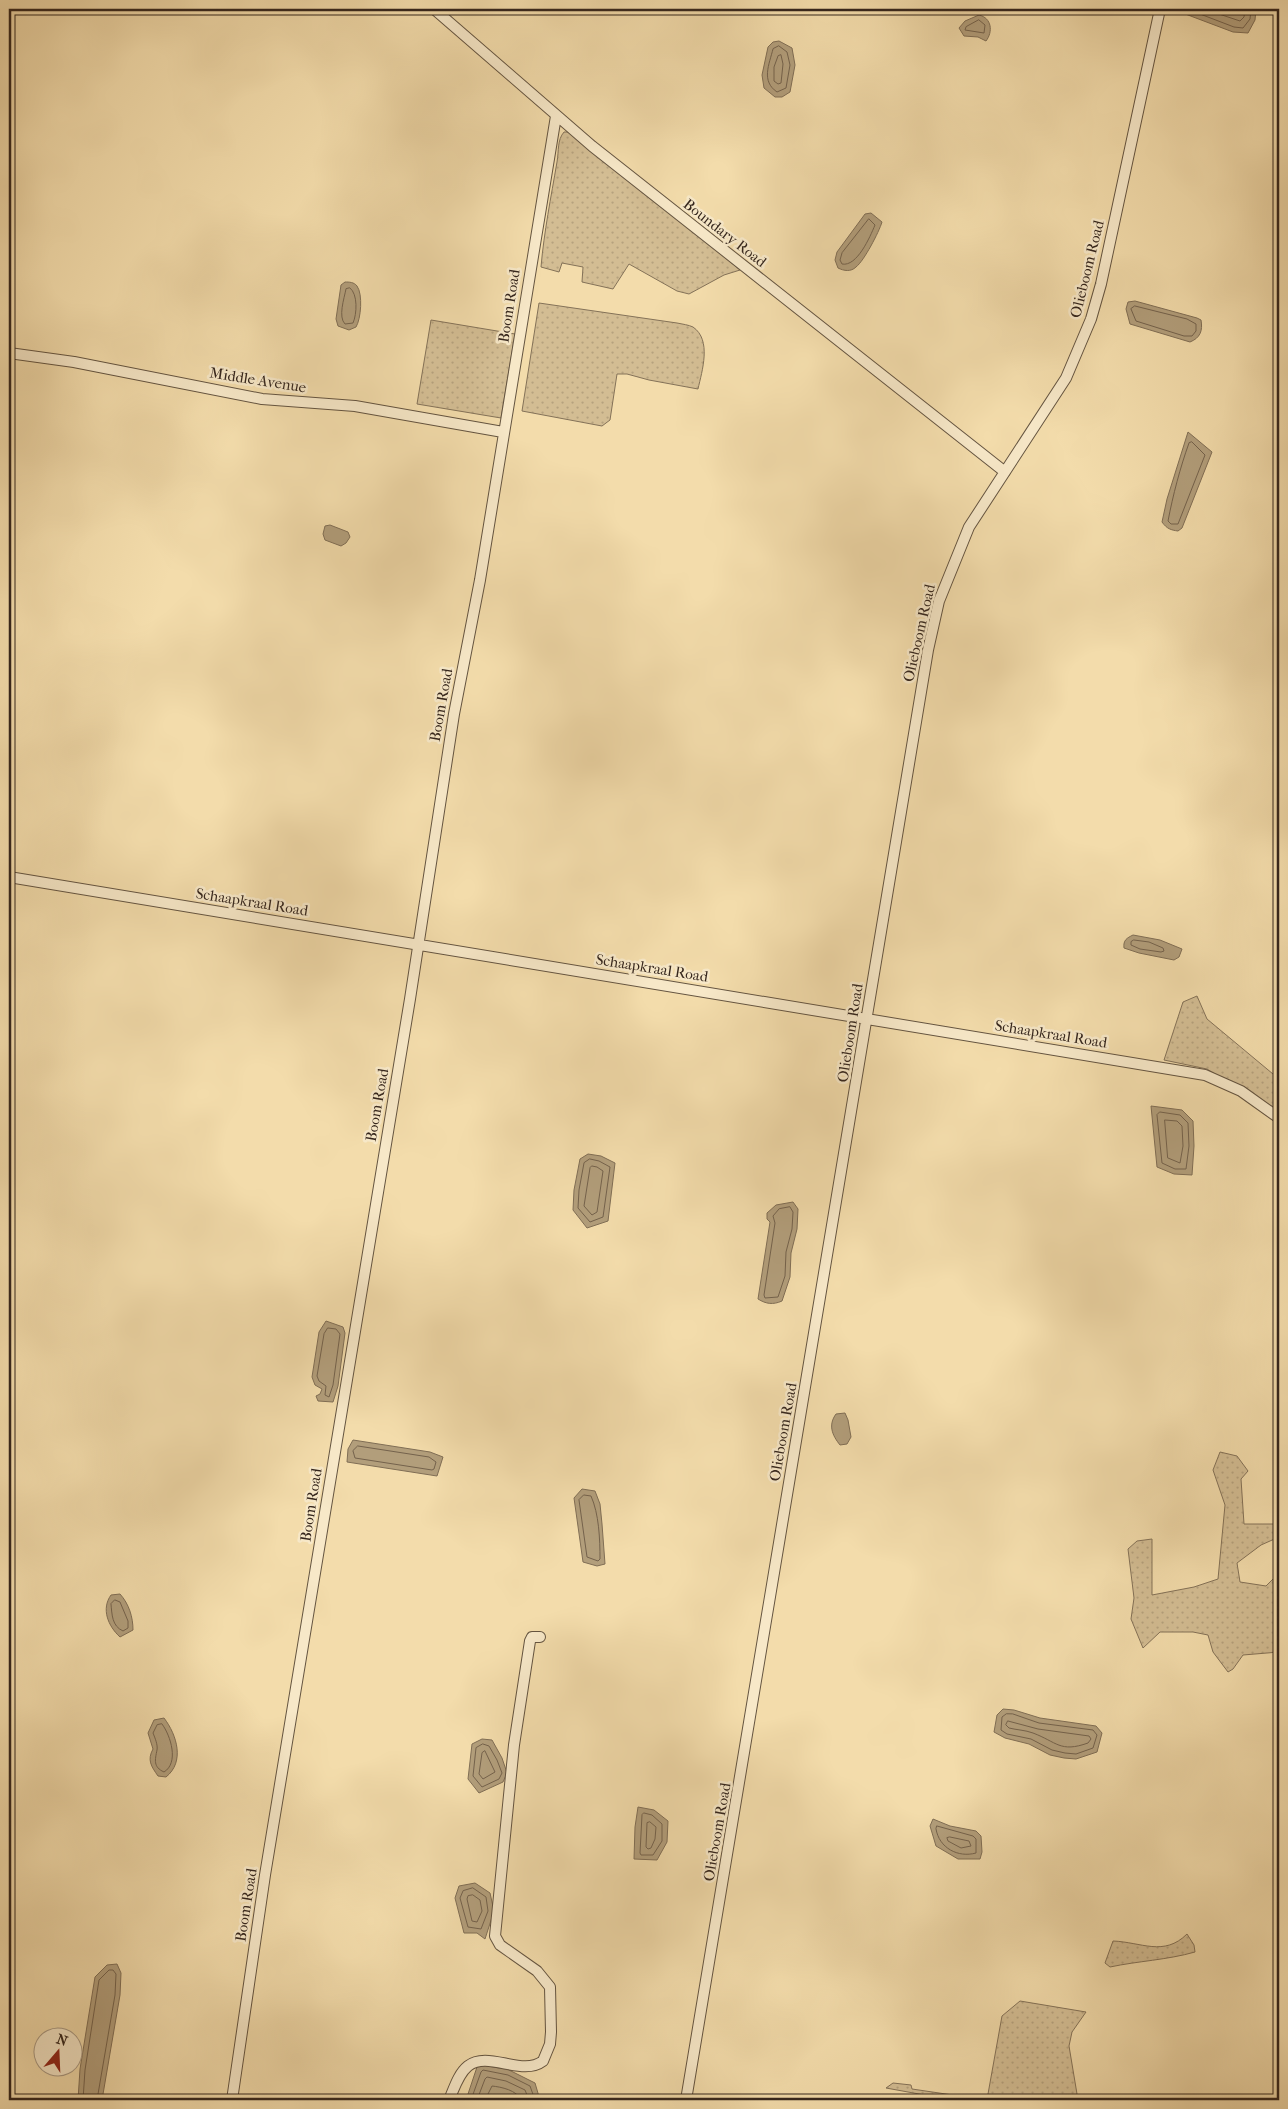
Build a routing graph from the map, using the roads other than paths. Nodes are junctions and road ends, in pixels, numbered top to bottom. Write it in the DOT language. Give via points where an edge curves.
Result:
graph roads {
  1 [pos="434,9"];
  2 [pos="1160,9"];
  3 [pos="556,116"];
  4 [pos="9,353"];
  5 [pos="503,432"];
  6 [pos="1005,472"];
  7 [pos="9,877"];
  8 [pos="419,945"];
  9 [pos="867,1019"];
  10 [pos="1279,1118"];
  11 [pos="540,1637"];
  12 [pos="232,2100"];
  13 [pos="449,2100"];
  14 [pos="686,2100"];
  1 -- 3 [label="street, Boundary Road"];
  2 -- 6 [label="street, Olieboom Road" via="1091,319 1066,378"];
  3 -- 5 [label="street, Boom Road"];
  3 -- 6 [label="street, Boundary Road"];
  4 -- 5 [label="street, Middle Avenue" via="83,363 262,399 355,406"];
  5 -- 8 [label="street, Boom Road" via="480,580 454,714"];
  6 -- 9 [label="street, Olieboom Road" via="970,527 939,601 928,650"];
  7 -- 8 [label="street, Schaapkraal Road"];
  8 -- 9 [label="street, Schaapkraal Road"];
  8 -- 12 [label="street, Boom Road" via="265,1875"];
  9 -- 10 [label="street, Schaapkraal Road" via="1205,1075 1240,1091"];
  9 -- 14 [label="street, Olieboom Road"];
  11 -- 13 [label="street" via="530,1639 514,1745 495,1936 500,1945 537,1971 550,1987 550,2044 543,2061 531,2067 473,2063 460,2076"];
}
